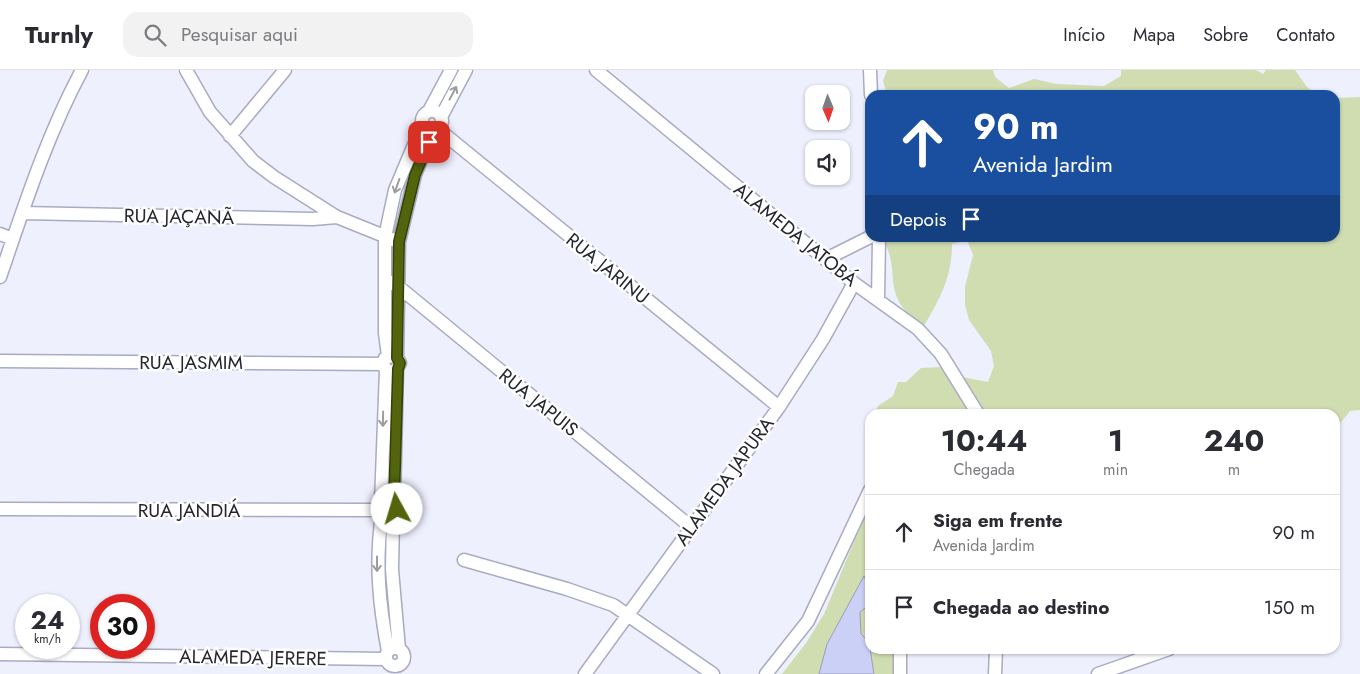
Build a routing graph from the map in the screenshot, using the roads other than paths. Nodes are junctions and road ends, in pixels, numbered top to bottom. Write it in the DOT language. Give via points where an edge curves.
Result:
graph roads {
  1 [pos="82,70"];
  2 [pos="186,70"];
  3 [pos="285,70"];
  4 [pos="452,70"];
  5 [pos="466,70"];
  6 [pos="596,70"];
  7 [pos="870,70"];
  8 [pos="871,90"];
  9 [pos="433,123"];
  10 [pos="230,136"];
  11 [pos="22,213"];
  12 [pos="337,217"];
  13 [pos="0,234"];
  14 [pos="385,237"];
  15 [pos="13,239"];
  16 [pos="865,240"];
  17 [pos="399,242"];
  18 [pos="879,242"];
  19 [pos="826,259"];
  20 [pos="0,277"];
  21 [pos="385,279"];
  22 [pos="854,283"];
  23 [pos="400,288"];
  24 [pos="878,300"];
  25 [pos="0,361"];
  26 [pos="390,363"];
  27 [pos="778,407"];
  28 [pos="975,409"];
  29 [pos="865,501"];
  30 [pos="0,509"];
  31 [pos="386,509"];
  32 [pos="690,527"];
  33 [pos="464,560"];
  34 [pos="629,614"];
  35 [pos="0,654"];
  36 [pos="900,654"];
  37 [pos="996,654"];
  38 [pos="1155,654"];
  39 [pos="395,662"];
  40 [pos="585,674"];
  41 [pos="712,674"];
  42 [pos="766,674"];
  43 [pos="900,674"];
  44 [pos="995,674"];
  45 [pos="1098,674"];
  1 -- 11 [label="street" via="62,111"];
  2 -- 10 [label="street" via="210,112"];
  3 -- 10 [label="street"];
  4 -- 9 [label="street"];
  9 -- 5 [label="street, one-way"];
  6 -- 19 [label="street, ALAMEDA JATOBÁ"];
  7 -- 8 [label="street"];
  9 -- 14 [label="street, one-way" via="395,190"];
  9 -- 17 [label="street" via="415,175"];
  9 -- 27 [label="street, RUA JARINU"];
  10 -- 12 [label="street" via="267,172"];
  11 -- 12 [label="street, RUA JAÇANÃ" via="313,220"];
  11 -- 15 [label="street"];
  12 -- 14 [label="street"];
  13 -- 15 [label="street"];
  14 -- 17 [label="street"];
  14 -- 21 [label="street"];
  15 -- 20 [label="street"];
  16 -- 19 [label="street"];
  17 -- 23 [label="street"];
  18 -- 24 [label="street"];
  19 -- 22 [label="street, ALAMEDA JATOBÁ"];
  21 -- 23 [label="street, RUA JAPUIS"];
  21 -- 26 [label="street" via="385,344"];
  22 -- 24 [label="street, ALAMEDA JATOBÁ"];
  22 -- 27 [label="street, ALAMEDA JAPURA" via="823,340"];
  23 -- 26 [label="street"];
  23 -- 32 [label="street, RUA JAPUIS"];
  24 -- 28 [label="street, ALAMEDA JATOBÁ" via="918,329 941,354"];
  25 -- 26 [label="street, RUA JASMIM"];
  26 -- 31 [label="street"];
  27 -- 32 [label="street, ALAMEDA JAPURA"];
  29 -- 42 [label="street" via="808,621"];
  30 -- 31 [label="street, RUA JANDIÁ"];
  31 -- 39 [label="street"];
  32 -- 34 [label="street, ALAMEDA JAPURA"];
  33 -- 34 [label="street" via="567,589"];
  34 -- 40 [label="street, ALAMEDA JAPURA"];
  34 -- 41 [label="street"];
  35 -- 39 [label="street, ALAMEDA JERERE"];
  36 -- 43 [label="street"];
  37 -- 44 [label="street"];
  38 -- 45 [label="street"];
}
